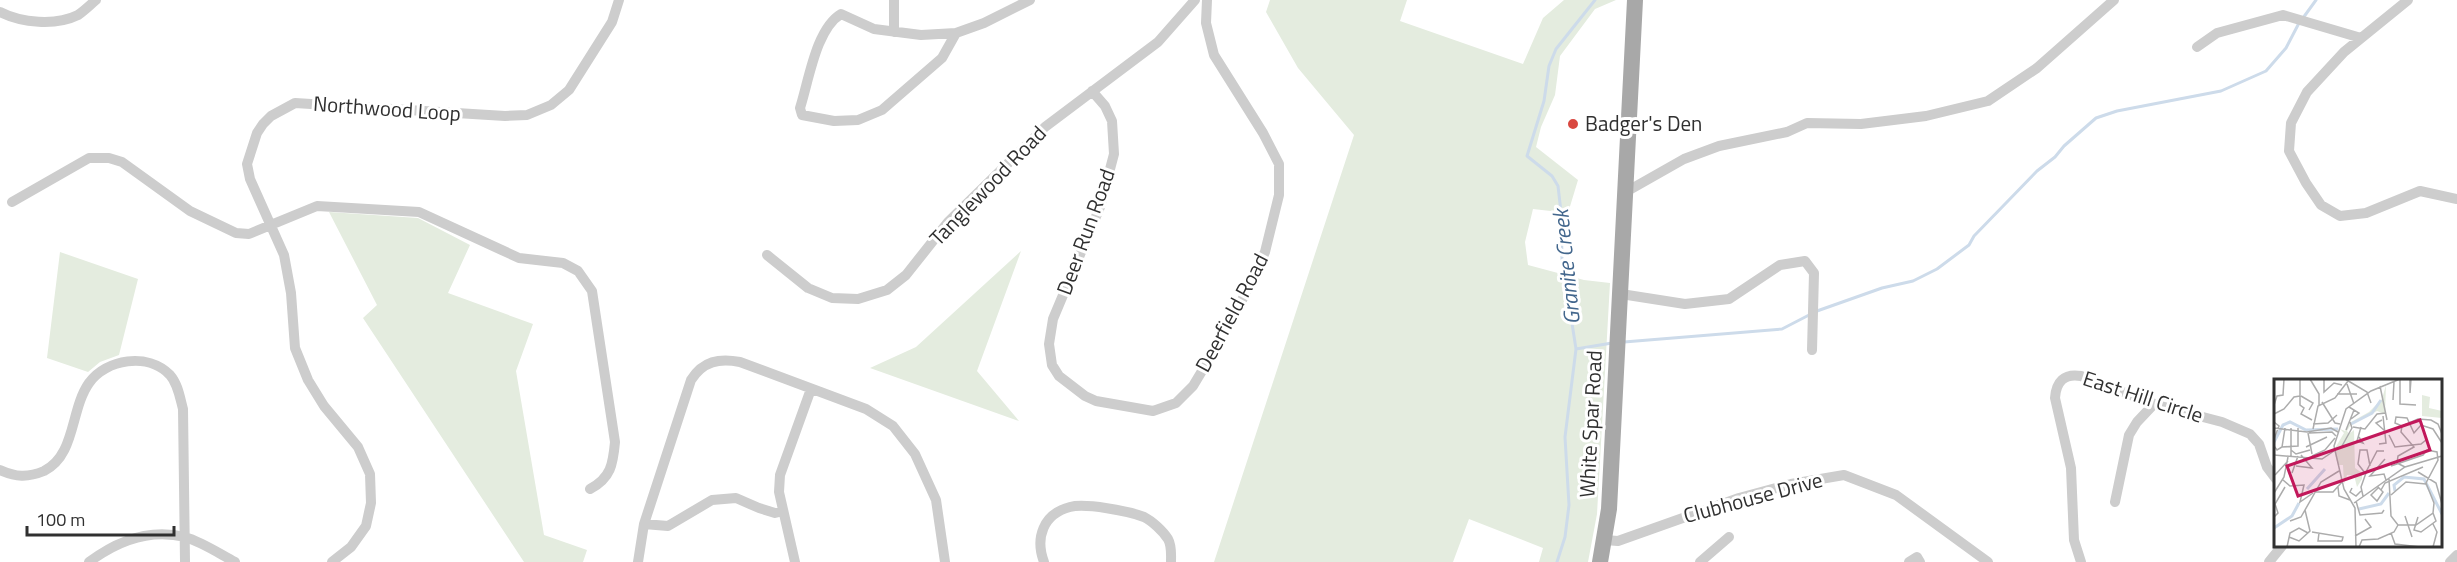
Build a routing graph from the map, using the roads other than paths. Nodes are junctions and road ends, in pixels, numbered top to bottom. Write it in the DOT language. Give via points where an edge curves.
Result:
graph roads {
  1 [pos="96,0"];
  2 [pos="619,0"];
  3 [pos="894,0"];
  4 [pos="1030,0"];
  5 [pos="1195,0"];
  6 [pos="1207,0"];
  7 [pos="1635,0"];
  8 [pos="2114,0"];
  9 [pos="2408,0"];
  10 [pos="0,12"];
  11 [pos="894,32"];
  12 [pos="956,33"];
  13 [pos="2361,38"];
  14 [pos="2197,47"];
  15 [pos="1092,91"];
  16 [pos="1624,194"];
  17 [pos="2457,199"];
  18 [pos="12,202"];
  19 [pos="270,225"];
  20 [pos="768,255"];
  21 [pos="1621,294"];
  22 [pos="1812,350"];
  23 [pos="1059,376"];
  24 [pos="811,389"];
  25 [pos="2154,404"];
  26 [pos="0,470"];
  27 [pos="2274,477"];
  28 [pos="590,489"];
  29 [pos="2115,502"];
  30 [pos="783,511"];
  31 [pos="644,524"];
  32 [pos="185,537"];
  33 [pos="1729,537"];
  34 [pos="1605,540"];
  35 [pos="2281,547"];
  36 [pos="2457,555"];
  37 [pos="90,562"];
  38 [pos="185,562"];
  39 [pos="235,562"];
  40 [pos="332,562"];
  41 [pos="638,562"];
  42 [pos="795,562"];
  43 [pos="945,562"];
  44 [pos="1044,562"];
  45 [pos="1170,562"];
  46 [pos="1600,562"];
  47 [pos="1700,562"];
  48 [pos="1909,562"];
  49 [pos="1920,562"];
  50 [pos="1988,562"];
  51 [pos="2081,562"];
  52 [pos="2269,562"];
  53 [pos="2450,562"];
  1 -- 10 [label="street" via="77,15 44,22"];
  2 -- 19 [label="street, Northwood Loop" via="612,22 569,90 551,105 527,115 295,103 271,116 257,133 247,164 249,179"];
  3 -- 11 [label="street"];
  4 -- 12 [label="street"];
  5 -- 15 [label="street, Tanglewood Road" via="1158,42"];
  6 -- 23 [label="street, Deerfield Road" via="1206,23 1214,55 1279,164 1279,195 1265,252 1232,321 1193,386 1176,404 1153,411 1096,401"];
  7 -- 16 [label="main road, White Spar Road"];
  8 -- 16 [label="street" via="2037,68 1988,101 1926,116 1861,124 1808,123 1684,159"];
  9 -- 13 [label="street"];
  11 -- 12 [label="street"];
  11 -- 12 [label="street" via="874,29 841,14 831,21 820,43 800,108 802,114 834,121 858,120 882,110 942,58"];
  13 -- 14 [label="street" via="2283,15 2217,33"];
  13 -- 17 [label="street" via="2307,92 2291,123 2289,151 2306,183 2321,205 2340,216 2366,213 2420,191"];
  15 -- 20 [label="street, Tanglewood Road" via="1045,127 948,222 906,275 887,290 858,299 832,298 808,288"];
  15 -- 23 [label="street, Deer Run Road" via="1112,121 1114,154 1100,207 1053,319 1049,344 1052,365"];
  16 -- 21 [label="main road, White Spar Road"];
  18 -- 19 [label="street" via="89,158 109,158 122,162 190,211 236,233 249,234"];
  19 -- 28 [label="street" via="317,206 419,212 519,258 563,263 578,271 592,291 615,442 614,459 603,482"];
  19 -- 40 [label="street, Northwood Loop" via="284,255 295,348 308,380 358,447 370,474 371,503 366,526 351,547"];
  21 -- 22 [label="street" via="1685,304 1729,298 1780,265 1805,261 1814,273"];
  21 -- 34 [label="main road, White Spar Road"];
  24 -- 30 [label="street" via="780,475"];
  24 -- 31 [label="street" via="740,362 724,359 704,365 691,380"];
  24 -- 43 [label="street" via="866,409 893,426 915,454 936,500"];
  25 -- 27 [label="street, East Hill Circle" via="2222,422 2250,434"];
  25 -- 29 [label="street" via="2129,435"];
  25 -- 51 [label="street, East Hill Circle" via="2072,375 2055,389 2071,468 2074,540"];
  26 -- 32 [label="street" via="15,476 32,476 52,467 65,449 88,385 99,372 116,363 149,362 169,375 183,409"];
  30 -- 31 [label="street" via="767,511 736,498 712,500 668,526"];
  30 -- 42 [label="street"];
  31 -- 41 [label="street"];
  32 -- 37 [label="street" via="127,538"];
  32 -- 38 [label="street"];
  32 -- 39 [label="street"];
  33 -- 47 [label="street"];
  34 -- 46 [label="main road, White Spar Road"];
  34 -- 50 [label="street, Clubhouse Drive" via="1618,541 1738,498 1844,475 1896,495"];
  35 -- 52 [label="street"];
  36 -- 53 [label="street"];
  44 -- 45 [label="street" via="1039,547 1047,523 1055,513 1072,506 1144,517 1169,540"];
  48 -- 49 [label="street" via="1917,557"];
}
